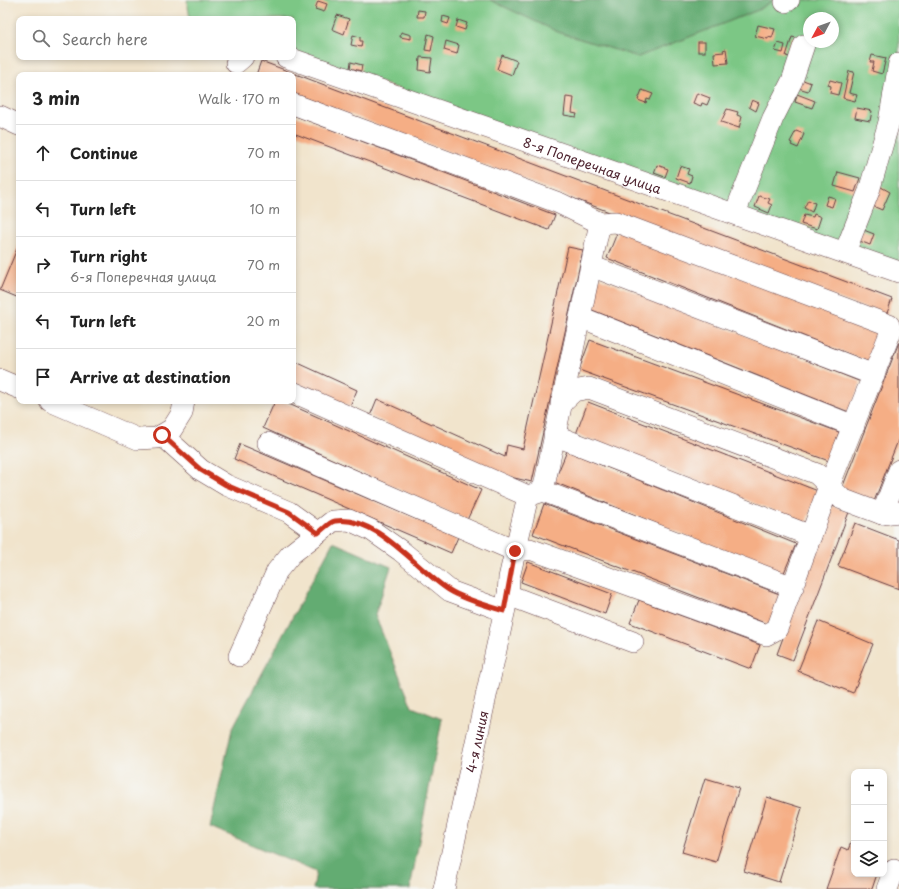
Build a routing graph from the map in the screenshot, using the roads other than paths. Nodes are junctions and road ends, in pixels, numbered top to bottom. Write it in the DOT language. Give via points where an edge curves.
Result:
graph roads {
  1 [pos="803,48"];
  2 [pos="295,60"];
  3 [pos="899,63"];
  4 [pos="296,105"];
  5 [pos="0,116"];
  6 [pos="16,124"];
  7 [pos="735,213"];
  8 [pos="600,223"];
  9 [pos="845,252"];
  10 [pos="591,266"];
  11 [pos="899,272"];
  12 [pos="580,317"];
  13 [pos="874,375"];
  14 [pos="0,380"];
  15 [pos="16,387"];
  16 [pos="296,393"];
  17 [pos="561,403"];
  18 [pos="57,404"];
  19 [pos="184,404"];
  20 [pos="854,426"];
  21 [pos="162,435"];
  22 [pos="554,435"];
  23 [pos="268,443"];
  24 [pos="899,470"];
  25 [pos="829,486"];
  26 [pos="535,493"];
  27 [pos="890,513"];
  28 [pos="325,527"];
  29 [pos="811,536"];
  30 [pos="515,551"];
  31 [pos="793,587"];
  32 [pos="506,603"];
  33 [pos="633,642"];
  34 [pos="239,656"];
  35 [pos="444,889"];
  1 -- 7 [label="street" via="792,81 773,118"];
  2 -- 7 [label="street, 8-я Поперечная улица"];
  3 -- 9 [label="street" via="889,122 869,191"];
  4 -- 8 [label="street" via="559,203"];
  5 -- 6 [label="street"];
  7 -- 9 [label="street, 8-я Поперечная улица"];
  8 -- 10 [label="street, 4-я линия"];
  8 -- 13 [label="street" via="616,222 889,325 891,331"];
  9 -- 11 [label="street, 8-я Поперечная улица"];
  10 -- 12 [label="street, 4-я линия"];
  10 -- 13 [label="street"];
  12 -- 17 [label="street, 4-я линия"];
  12 -- 20 [label="street"];
  13 -- 20 [label="street"];
  14 -- 15 [label="street"];
  16 -- 26 [label="street"];
  17 -- 22 [label="street, 4-я линия"];
  17 -- 25 [label="street" via="574,391 589,388 817,474"];
  18 -- 21 [label="street" via="138,439 157,438"];
  19 -- 21 [label="street" via="182,413 172,429"];
  20 -- 25 [label="street"];
  21 -- 28 [label="street" via="201,470 226,485"];
  22 -- 26 [label="street, 4-я линия"];
  22 -- 29 [label="street"];
  23 -- 30 [label="street"];
  24 -- 27 [label="street"];
  25 -- 27 [label="street" via="842,499"];
  25 -- 29 [label="street"];
  26 -- 30 [label="street, 4-я линия"];
  26 -- 31 [label="street"];
  28 -- 32 [label="street" via="350,520 371,530 401,551 450,591"];
  28 -- 34 [label="street" via="291,554 277,571"];
  29 -- 31 [label="street"];
  30 -- 31 [label="street" via="530,549 766,635 777,629"];
  30 -- 32 [label="street, 4-я линия"];
  32 -- 33 [label="street"];
  32 -- 35 [label="street, 4-я линия"];
}
